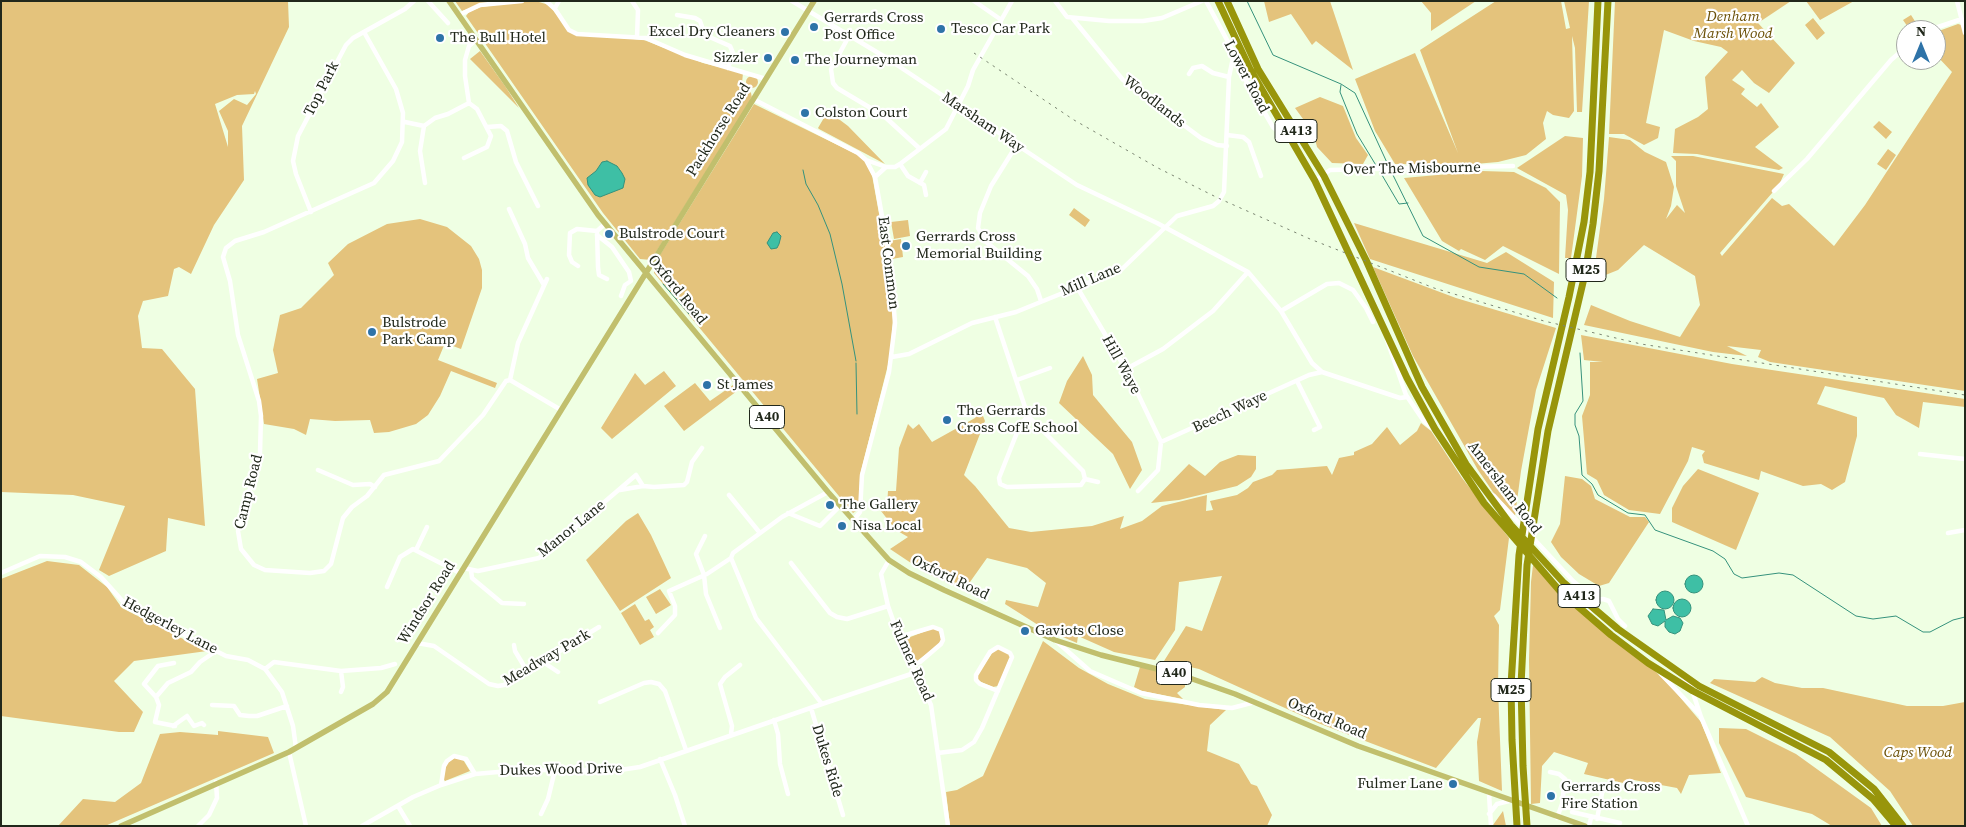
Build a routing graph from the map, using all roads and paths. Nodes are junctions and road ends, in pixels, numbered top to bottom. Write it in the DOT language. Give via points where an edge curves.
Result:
graph roads {
  1 [pos="414,1"];
  2 [pos="428,1"];
  3 [pos="449,1"];
  4 [pos="522,1"];
  5 [pos="559,1"];
  6 [pos="632,1"];
  7 [pos="792,1"];
  8 [pos="814,1"];
  9 [pos="974,1"];
  10 [pos="1012,1"];
  11 [pos="1055,1"];
  12 [pos="1202,1"];
  13 [pos="1206,1"];
  14 [pos="1218,1"];
  15 [pos="1227,1"];
  16 [pos="1598,1"];
  17 [pos="1608,1"];
  18 [pos="1957,1"];
  19 [pos="549,2"];
  20 [pos="555,8"];
  21 [pos="807,11"];
  22 [pos="459,15"];
  23 [pos="677,15"];
  24 [pos="1000,19"];
  25 [pos="1073,19"];
  26 [pos="1962,19"];
  27 [pos="448,23"];
  28 [pos="1946,24"];
  29 [pos="364,32"];
  30 [pos="1965,33"];
  31 [pos="850,36"];
  32 [pos="637,37"];
  33 [pos="476,39"];
  34 [pos="1234,53"];
  35 [pos="1896,56"];
  36 [pos="728,68"];
  37 [pos="1189,74"];
  38 [pos="1229,77"];
  39 [pos="766,79"];
  40 [pos="753,100"];
  41 [pos="469,104"];
  42 [pos="958,106"];
  43 [pos="404,122"];
  44 [pos="424,126"];
  45 [pos="487,127"];
  46 [pos="1226,136"];
  47 [pos="1295,145"];
  48 [pos="1016,146"];
  49 [pos="1227,146"];
  50 [pos="919,148"];
  51 [pos="464,158"];
  52 [pos="866,160"];
  53 [pos="900,164"];
  54 [pos="1514,166"];
  55 [pos="886,167"];
  56 [pos="926,172"];
  57 [pos="1260,176"];
  58 [pos="1324,176"];
  59 [pos="874,177"];
  60 [pos="1315,181"];
  61 [pos="424,183"];
  62 [pos="920,183"];
  63 [pos="1774,190"];
  64 [pos="926,195"];
  65 [pos="538,206"];
  66 [pos="509,209"];
  67 [pos="311,212"];
  68 [pos="605,224"];
  69 [pos="1164,226"];
  70 [pos="597,233"];
  71 [pos="578,266"];
  72 [pos="646,272"];
  73 [pos="1248,272"];
  74 [pos="547,279"];
  75 [pos="607,279"];
  76 [pos="544,285"];
  77 [pos="1077,287"];
  78 [pos="621,296"];
  79 [pos="1041,301"];
  80 [pos="1281,311"];
  81 [pos="995,317"];
  82 [pos="1373,322"];
  83 [pos="1385,328"];
  84 [pos="892,357"];
  85 [pos="1312,363"];
  86 [pos="1050,368"];
  87 [pos="1126,369"];
  88 [pos="1322,372"];
  89 [pos="1309,375"];
  90 [pos="510,380"];
  91 [pos="1017,380"];
  92 [pos="1297,381"];
  93 [pos="1407,397"];
  94 [pos="561,410"];
  95 [pos="1028,416"];
  96 [pos="1326,424"];
  97 [pos="1320,427"];
  98 [pos="1435,429"];
  99 [pos="1314,430"];
  100 [pos="1162,442"];
  101 [pos="702,448"];
  102 [pos="1920,454"];
  103 [pos="1965,459"];
  104 [pos="318,470"];
  105 [pos="1085,479"];
  106 [pos="1098,482"];
  107 [pos="643,486"];
  108 [pos="375,487"];
  109 [pos="620,490"];
  110 [pos="1138,491"];
  111 [pos="828,492"];
  112 [pos="1487,492"];
  113 [pos="729,495"];
  114 [pos="840,506"];
  115 [pos="788,513"];
  116 [pos="853,521"];
  117 [pos="820,526"];
  118 [pos="426,527"];
  119 [pos="825,528"];
  120 [pos="1965,530"];
  121 [pos="1948,532"];
  122 [pos="760,533"];
  123 [pos="705,536"];
  124 [pos="416,550"];
  125 [pos="731,558"];
  126 [pos="889,560"];
  127 [pos="791,563"];
  128 [pos="461,570"];
  129 [pos="471,570"];
  130 [pos="1,573"];
  131 [pos="704,575"];
  132 [pos="387,587"];
  133 [pos="1596,600"];
  134 [pos="524,604"];
  135 [pos="888,606"];
  136 [pos="1592,608"];
  137 [pos="1587,615"];
  138 [pos="1625,626"];
  139 [pos="599,627"];
  140 [pos="720,628"];
  141 [pos="658,633"];
  142 [pos="899,637"];
  143 [pos="1055,640"];
  144 [pos="417,643"];
  145 [pos="514,645"];
  146 [pos="216,652"];
  147 [pos="543,662"];
  148 [pos="174,663"];
  149 [pos="1648,663"];
  150 [pos="395,664"];
  151 [pos="740,665"];
  152 [pos="913,665"];
  153 [pos="265,669"];
  154 [pos="340,671"];
  155 [pos="527,671"];
  156 [pos="558,672"];
  157 [pos="917,672"];
  158 [pos="1679,674"];
  159 [pos="998,691"];
  160 [pos="1693,691"];
  161 [pos="341,692"];
  162 [pos="156,697"];
  163 [pos="600,702"];
  164 [pos="1255,702"];
  165 [pos="822,704"];
  166 [pos="212,705"];
  167 [pos="287,706"];
  168 [pos="811,708"];
  169 [pos="1701,717"];
  170 [pos="774,720"];
  171 [pos="204,725"];
  172 [pos="731,734"];
  173 [pos="296,748"];
  174 [pos="686,750"];
  175 [pos="289,752"];
  176 [pos="938,753"];
  177 [pos="660,760"];
  178 [pos="555,770"];
  179 [pos="1550,772"];
  180 [pos="475,774"];
  181 [pos="216,782"];
  182 [pos="441,785"];
  183 [pos="1603,788"];
  184 [pos="788,794"];
  185 [pos="1489,794"];
  186 [pos="1509,801"];
  187 [pos="398,806"];
  188 [pos="1572,812"];
  189 [pos="541,814"];
  190 [pos="1489,814"];
  191 [pos="843,815"];
  192 [pos="1557,818"];
  193 [pos="1591,818"];
  194 [pos="1597,819"];
  195 [pos="1620,823"];
  196 [pos="121,826"];
  197 [pos="198,826"];
  198 [pos="306,826"];
  199 [pos="362,826"];
  200 [pos="410,826"];
  201 [pos="684,826"];
  202 [pos="948,826"];
  203 [pos="1490,826"];
  204 [pos="1517,826"];
  205 [pos="1527,826"];
  206 [pos="1585,826"];
  207 [pos="1589,826"];
  208 [pos="1748,826"];
  209 [pos="1896,826"];
  210 [pos="1903,826"];
  1 -- 29 [label="street, Top Park" via="405,10"];
  2 -- 27 [label="street"];
  3 -- 22 [label="main road, Oxford Road / A40"];
  4 -- 22 [label="street" via="480,6"];
  5 -- 20 [label="street"];
  6 -- 32 [label="street" via="638,10"];
  7 -- 21 [label="street, Marsham Way"];
  8 -- 21 [label="main road, Packhorse Road"];
  9 -- 24 [label="street"];
  10 -- 24 [label="street"];
  11 -- 25 [label="street, Woodlands" via="1067,17"];
  12 -- 25 [label="street" via="1162,18 1143,21"];
  13 -- 34 [label="street, Lower Road"];
  14 -- 47 [label="highway, A413" via="1250,69"];
  15 -- 58 [label="highway, Amersham Road / A413" via="1258,69"];
  16 -- 204 [label="highway, M25" via="1584,222 1538,429 1519,555 1511,694"];
  17 -- 205 [label="highway, M25" via="1600,171 1591,242 1548,431 1531,534 1521,685"];
  18 -- 26 [label="street"];
  19 -- 20 [label="street"];
  20 -- 32 [label="street" via="569,30 577,34"];
  21 -- 31 [label="street, Marsham Way"];
  21 -- 39 [label="main road, Packhorse Road"];
  22 -- 33 [label="main road, Oxford Road / A40"];
  23 -- 36 [label="street" via="695,18 705,35 730,46 733,53"];
  24 -- 42 [label="street"];
  25 -- 49 [label="street, Woodlands" via="1123,80 1200,138"];
  26 -- 28 [label="street"];
  26 -- 30 [label="street"];
  29 -- 43 [label="street" via="396,89"];
  29 -- 67 [label="street, Top Park" via="353,38 340,53 298,136 294,156 296,174"];
  31 -- 42 [label="street, Marsham Way"];
  31 -- 50 [label="street" via="831,70 833,83 884,116"];
  32 -- 36 [label="street"];
  33 -- 41 [label="street" via="469,46 465,60"];
  33 -- 68 [label="main road, Oxford Road / A40"];
  34 -- 38 [label="street, Mill Lane"];
  34 -- 47 [label="street, Lower Road" via="1245,79 1273,126"];
  35 -- 63 [label="street" via="1807,158"];
  36 -- 39 [label="street"];
  37 -- 38 [label="street" via="1193,68 1202,66"];
  38 -- 46 [label="street, Mill Lane"];
  39 -- 40 [label="main road, Packhorse Road"];
  40 -- 52 [label="street"];
  40 -- 72 [label="main road, Packhorse Road"];
  41 -- 44 [label="street"];
  41 -- 45 [label="street" via="477,109"];
  42 -- 48 [label="street, Marsham Way"];
  42 -- 50 [label="street" via="946,129"];
  43 -- 44 [label="street"];
  43 -- 67 [label="street, Camp Road" via="400,147 385,172 374,182"];
  44 -- 61 [label="street" via="420,151"];
  45 -- 51 [label="street" via="491,136 487,147"];
  45 -- 65 [label="street" via="501,126 508,131 516,162"];
  46 -- 49 [label="street, Mill Lane"];
  46 -- 57 [label="street" via="1243,137 1249,142"];
  47 -- 60 [label="highway, A413"];
  48 -- 69 [label="street, Marsham Way" via="1077,186"];
  48 -- 79 [label="street" via="991,186 980,213 978,228 985,241 1028,276"];
  49 -- 69 [label="street, Mill Lane" via="1224,192 1219,201 1213,206 1177,216"];
  50 -- 53 [label="street"];
  52 -- 55 [label="street"];
  52 -- 59 [label="street, East Common"];
  53 -- 55 [label="street"];
  53 -- 62 [label="street" via="908,176"];
  54 -- 58 [label="street, Over The Misbourne" via="1330,170"];
  55 -- 59 [label="street"];
  56 -- 62 [label="street"];
  58 -- 60 [label="street, Over The Misbourne"];
  58 -- 112 [label="highway, Amersham Road / A413" via="1366,260 1422,387 1466,464"];
  59 -- 84 [label="street, East Common" via="894,292"];
  60 -- 83 [label="highway, A413"];
  62 -- 64 [label="street" via="924,185"];
  66 -- 76 [label="street" via="528,258"];
  67 -- 108 [label="street, Camp Road" via="231,243 223,257 238,335 261,416 258,460 238,530 241,549 248,560 262,570 324,571 331,564 343,518"];
  68 -- 70 [label="street"];
  68 -- 72 [label="main road, Oxford Road / A40"];
  69 -- 73 [label="street, Marsham Way"];
  69 -- 77 [label="street, Mill Lane" via="1122,269"];
  70 -- 71 [label="street" via="577,229 570,233 569,255"];
  70 -- 75 [label="street" via="598,272"];
  70 -- 78 [label="street" via="612,247 629,272 631,281"];
  72 -- 94 [label="main road, Windsor Road"];
  72 -- 111 [label="main road, Oxford Road / A40"];
  73 -- 80 [label="street"];
  73 -- 87 [label="street" via="1213,311 1163,349"];
  74 -- 76 [label="street"];
  76 -- 90 [label="street" via="518,343"];
  77 -- 79 [label="street, Mill Lane"];
  77 -- 87 [label="street, Hill Waye"];
  79 -- 81 [label="street, Mill Lane"];
  80 -- 82 [label="street" via="1327,284 1339,283 1353,290"];
  80 -- 85 [label="street"];
  81 -- 84 [label="street, Mill Lane" via="972,323 908,354"];
  81 -- 91 [label="street"];
  83 -- 93 [label="street" via="1389,350"];
  83 -- 98 [label="highway, A413"];
  84 -- 116 [label="street, East Common" via="862,475 860,512"];
  85 -- 88 [label="street"];
  85 -- 89 [label="street"];
  86 -- 91 [label="street"];
  87 -- 100 [label="street, Hill Waye"];
  88 -- 89 [label="street, Beech Waye"];
  88 -- 93 [label="street" via="1400,398"];
  89 -- 92 [label="street, Beech Waye"];
  90 -- 94 [label="street"];
  90 -- 108 [label="street, Camp Road" via="502,384 482,415 439,461 430,466 384,475"];
  91 -- 95 [label="street"];
  92 -- 97 [label="street"];
  92 -- 100 [label="street, Beech Waye"];
  93 -- 98 [label="street" via="1423,420"];
  94 -- 128 [label="main road, Windsor Road"];
  95 -- 105 [label="street" via="1082,471"];
  95 -- 105 [label="street" via="1020,425 999,478 1000,484 1006,487 1077,486"];
  96 -- 97 [label="street"];
  97 -- 99 [label="street"];
  98 -- 137 [label="highway, A413" via="1484,503 1559,590"];
  100 -- 110 [label="street" via="1158,470"];
  101 -- 107 [label="street, Manor Lane" via="692,462 684,485"];
  102 -- 103 [label="street"];
  104 -- 108 [label="street" via="353,484"];
  105 -- 106 [label="street"];
  107 -- 109 [label="street, Manor Lane"];
  107 -- 109 [label="street, Manor Lane" via="636,475"];
  109 -- 129 [label="street, Manor Lane" via="540,558 478,572"];
  111 -- 114 [label="main road, Oxford Road / A40"];
  111 -- 115 [label="street"];
  112 -- 133 [label="street" via="1572,581"];
  112 -- 136 [label="highway, Amersham Road / A413" via="1564,583"];
  113 -- 122 [label="street"];
  114 -- 116 [label="main road, Oxford Road / A40"];
  114 -- 117 [label="street"];
  115 -- 117 [label="street"];
  115 -- 122 [label="street"];
  116 -- 126 [label="main road, Oxford Road / A40"];
  117 -- 119 [label="street"];
  118 -- 124 [label="street"];
  120 -- 121 [label="street"];
  122 -- 125 [label="street"];
  123 -- 131 [label="street" via="696,554"];
  124 -- 128 [label="street, Manor Lane"];
  124 -- 132 [label="street" via="400,557"];
  125 -- 131 [label="street"];
  125 -- 165 [label="street" via="756,618"];
  126 -- 135 [label="street, Fulmer Road" via="881,574"];
  126 -- 143 [label="main road, Oxford Road / A40" via="944,590"];
  127 -- 135 [label="street" via="837,617 847,619"];
  128 -- 129 [label="street, Manor Lane"];
  128 -- 144 [label="main road, Windsor Road"];
  129 -- 134 [label="street" via="472,578 502,603"];
  130 -- 146 [label="street, Hedgerley Lane" via="40,556 65,557 81,562 101,577 126,606"];
  131 -- 140 [label="street" via="706,594"];
  131 -- 141 [label="street" via="669,591 675,615"];
  133 -- 136 [label="street"];
  133 -- 138 [label="street" via="1609,601 1618,620"];
  135 -- 142 [label="street, Fulmer Road"];
  136 -- 137 [label="street"];
  136 -- 158 [label="highway, Amersham Road / A413"];
  137 -- 149 [label="highway, A413"];
  139 -- 147 [label="street, Meadway Park"];
  142 -- 152 [label="street, Fulmer Road"];
  142 -- 152 [label="street" via="934,627 942,630 941,644"];
  143 -- 164 [label="main road, Oxford Road / A40" via="1181,675"];
  143 -- 164 [label="street" via="1090,671 1142,693 1232,708"];
  144 -- 155 [label="street, Meadway Park" via="434,646 489,684 504,685"];
  144 -- 173 [label="main road, Windsor Road" via="387,692 373,704"];
  145 -- 155 [label="street" via="514,651"];
  146 -- 153 [label="street, Hedgerley Lane" via="248,660"];
  146 -- 162 [label="street" via="191,672 168,683"];
  147 -- 155 [label="street, Meadway Park"];
  147 -- 156 [label="street"];
  148 -- 162 [label="street" via="158,666 144,684"];
  149 -- 160 [label="highway, A413"];
  149 -- 169 [label="street"];
  150 -- 154 [label="street"];
  151 -- 172 [label="street" via="720,684 732,726"];
  152 -- 157 [label="street, Fulmer Road"];
  153 -- 154 [label="street" via="279,662"];
  153 -- 167 [label="street, Hedgerley Lane" via="278,683"];
  154 -- 161 [label="street"];
  157 -- 165 [label="street, Dukes Wood Drive"];
  157 -- 176 [label="street, Fulmer Road" via="931,705"];
  158 -- 160 [label="street"];
  158 -- 210 [label="highway, Amersham Road / A413" via="1829,752 1874,789"];
  159 -- 159 [label="street" via="1012,657 998,647 990,652 976,675 980,684"];
  159 -- 176 [label="street" via="974,742 962,750"];
  160 -- 169 [label="street"];
  160 -- 209 [label="highway, A413" via="1826,760 1873,798"];
  162 -- 171 [label="street" via="159,711 155,722 174,726 187,716 194,726"];
  163 -- 174 [label="street" via="644,683 659,684 665,690"];
  164 -- 185 [label="main road, Oxford Road / A40" via="1358,746"];
  165 -- 168 [label="street, Dukes Wood Drive"];
  166 -- 167 [label="street" via="234,706 240,716 257,716"];
  167 -- 173 [label="street, Hedgerley Lane"];
  168 -- 170 [label="street, Dukes Wood Drive"];
  168 -- 191 [label="street, Dukes Ride"];
  169 -- 208 [label="street"];
  170 -- 172 [label="street, Dukes Wood Drive"];
  170 -- 184 [label="street"];
  172 -- 174 [label="street, Dukes Wood Drive"];
  173 -- 175 [label="main road, Windsor Road"];
  174 -- 177 [label="street, Dukes Wood Drive"];
  175 -- 181 [label="main road, Windsor Road"];
  175 -- 198 [label="street"];
  176 -- 202 [label="street, Fulmer Road"];
  177 -- 178 [label="street, Dukes Wood Drive" via="620,770"];
  177 -- 201 [label="street" via="676,795"];
  178 -- 180 [label="street, Dukes Wood Drive"];
  178 -- 189 [label="street"];
  179 -- 192 [label="street" via="1560,774 1565,780"];
  180 -- 182 [label="street, Dukes Wood Drive"];
  180 -- 182 [label="street" via="466,759 454,756 444,766"];
  181 -- 196 [label="main road, Windsor Road"];
  181 -- 197 [label="street" via="217,798 209,815"];
  182 -- 187 [label="street, Dukes Wood Drive"];
  183 -- 194 [label="street"];
  185 -- 186 [label="main road, Oxford Road / A40"];
  185 -- 190 [label="street"];
  186 -- 190 [label="street" via="1497,804"];
  186 -- 192 [label="main road, Oxford Road / A40"];
  187 -- 199 [label="street, Dukes Wood Drive"];
  187 -- 200 [label="street"];
  188 -- 193 [label="street"];
  190 -- 203 [label="street"];
  192 -- 206 [label="main road, Oxford Road / A40"];
  193 -- 194 [label="street"];
  193 -- 207 [label="street"];
  194 -- 195 [label="street"];
}
